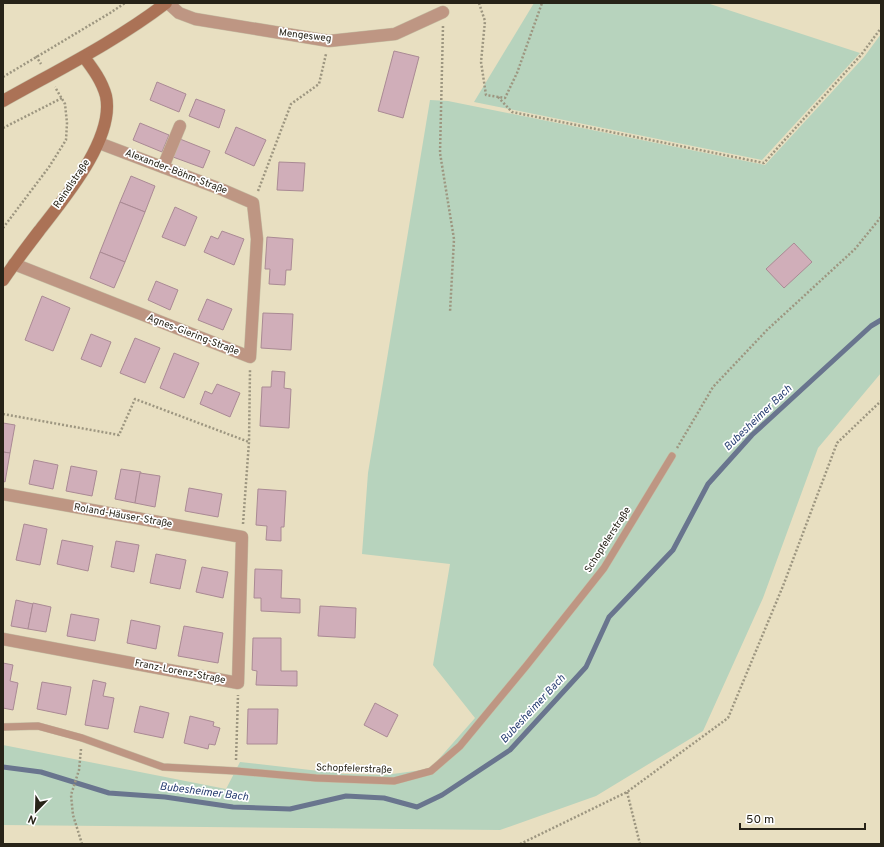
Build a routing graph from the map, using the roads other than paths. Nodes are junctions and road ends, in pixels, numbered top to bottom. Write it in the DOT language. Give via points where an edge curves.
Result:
graph roads {
  1 [pos="167,3"];
  2 [pos="444,12"];
  3 [pos="84,57"];
  4 [pos="3,101"];
  5 [pos="180,126"];
  6 [pos="98,143"];
  7 [pos="163,167"];
  8 [pos="253,203"];
  9 [pos="14,264"];
  10 [pos="3,280"];
  11 [pos="672,456"];
  12 [pos="3,494"];
  13 [pos="242,537"];
  14 [pos="3,639"];
  15 [pos="3,726"];
  1 -- 2 [label="street, Mengesweg" via="179,13 195,19 329,41 395,34"];
  1 -- 3 [label="street"];
  3 -- 4 [label="street"];
  3 -- 6 [label="street, Reindlstraße" via="100,78 106,97 106,116"];
  5 -- 7 [label="street"];
  6 -- 7 [label="street, Alexander-Böhm-Straße"];
  6 -- 9 [label="street, Reindlstraße" via="81,175"];
  7 -- 8 [label="street, Alexander-Böhm-Straße"];
  8 -- 9 [label="street, Agnes-Giering-Straße" via="257,239 250,357"];
  9 -- 10 [label="street, Reindlstraße"];
  11 -- 15 [label="lane, Schopfelerstraße" via="604,568 460,746 431,772 394,782 163,767 82,738 38,726"];
  12 -- 13 [label="street, Roland-Häuser-Straße"];
  13 -- 14 [label="street, Franz-Lorenz-Straße" via="238,683"];
}
